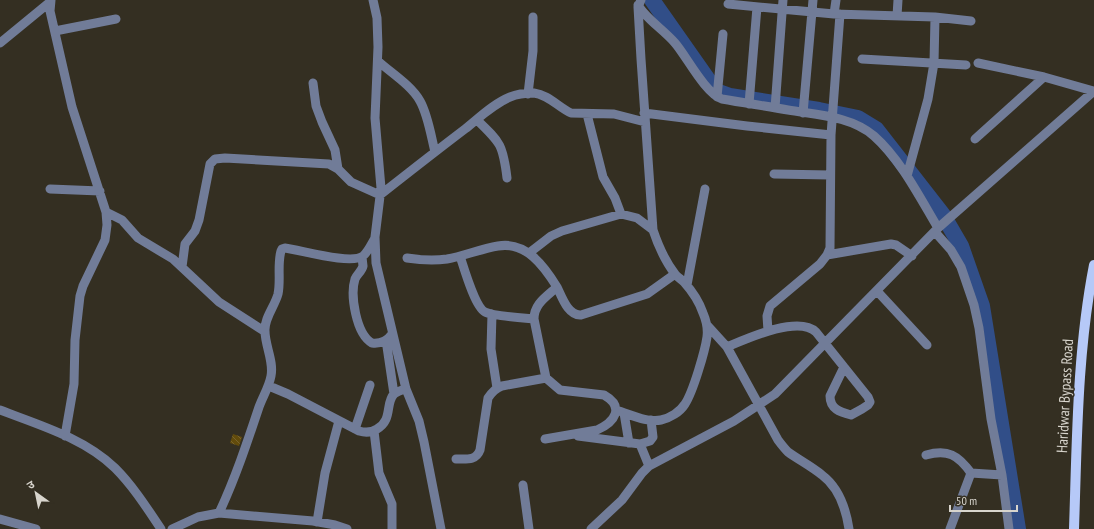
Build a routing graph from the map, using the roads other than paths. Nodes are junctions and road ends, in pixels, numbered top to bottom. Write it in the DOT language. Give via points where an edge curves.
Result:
graph roads {
  1 [pos="373,0"];
  2 [pos="813,0"];
  3 [pos="836,0"];
  4 [pos="898,0"];
  5 [pos="51,1"];
  6 [pos="638,2"];
  7 [pos="728,4"];
  8 [pos="782,4"];
  9 [pos="762,5"];
  10 [pos="811,12"];
  11 [pos="837,14"];
  12 [pos="897,16"];
  13 [pos="532,17"];
  14 [pos="935,17"];
  15 [pos="116,19"];
  16 [pos="971,21"];
  17 [pos="55,31"];
  18 [pos="722,34"];
  19 [pos="0,43"];
  20 [pos="862,59"];
  21 [pos="378,61"];
  22 [pos="978,62"];
  23 [pos="934,63"];
  24 [pos="966,66"];
  25 [pos="1044,77"];
  26 [pos="313,83"];
  27 [pos="1094,91"];
  28 [pos="528,94"];
  29 [pos="717,97"];
  30 [pos="749,104"];
  31 [pos="775,108"];
  32 [pos="803,113"];
  33 [pos="587,114"];
  34 [pos="645,117"];
  35 [pos="832,117"];
  36 [pos="477,120"];
  37 [pos="831,135"];
  38 [pos="975,139"];
  39 [pos="435,152"];
  40 [pos="338,170"];
  41 [pos="774,174"];
  42 [pos="830,175"];
  43 [pos="907,176"];
  44 [pos="507,178"];
  45 [pos="50,189"];
  46 [pos="705,189"];
  47 [pos="100,191"];
  48 [pos="380,195"];
  49 [pos="106,212"];
  50 [pos="621,214"];
  51 [pos="941,226"];
  52 [pos="653,230"];
  53 [pos="375,237"];
  54 [pos="529,253"];
  55 [pos="827,255"];
  56 [pos="460,256"];
  57 [pos="912,256"];
  58 [pos="362,257"];
  59 [pos="407,258"];
  60 [pos="1094,265"];
  61 [pos="182,267"];
  62 [pos="675,274"];
  63 [pos="687,285"];
  64 [pos="557,287"];
  65 [pos="877,291"];
  66 [pos="492,314"];
  67 [pos="534,319"];
  68 [pos="706,325"];
  69 [pos="264,331"];
  70 [pos="768,331"];
  71 [pos="389,337"];
  72 [pos="825,343"];
  73 [pos="927,345"];
  74 [pos="727,347"];
  75 [pos="844,367"];
  76 [pos="546,378"];
  77 [pos="370,385"];
  78 [pos="268,386"];
  79 [pos="497,388"];
  80 [pos="406,389"];
  81 [pos="394,394"];
  82 [pos="759,406"];
  83 [pos="0,410"];
  84 [pos="620,411"];
  85 [pos="651,420"];
  86 [pos="339,421"];
  87 [pos="355,429"];
  88 [pos="374,431"];
  89 [pos="593,435"];
  90 [pos="65,436"];
  91 [pos="545,439"];
  92 [pos="628,443"];
  93 [pos="640,444"];
  94 [pos="926,456"];
  95 [pos="456,459"];
  96 [pos="649,466"];
  97 [pos="970,473"];
  98 [pos="1002,475"];
  99 [pos="523,485"];
  100 [pos="219,513"];
  101 [pos="0,520"];
  102 [pos="317,522"];
  103 [pos="301,525"];
  104 [pos="36,529"];
  105 [pos="161,529"];
  106 [pos="172,529"];
  107 [pos="347,529"];
  108 [pos="392,529"];
  109 [pos="441,529"];
  110 [pos="530,529"];
  111 [pos="592,529"];
  112 [pos="849,529"];
  113 [pos="950,529"];
  114 [pos="1009,529"];
  115 [pos="1074,529"];
  1 -- 21 [label="street" via="378,32"];
  2 -- 10 [label="street"];
  3 -- 11 [label="street"];
  4 -- 12 [label="street"];
  5 -- 17 [label="street" via="50,10"];
  5 -- 19 [label="street"];
  6 -- 29 [label="street" via="674,42 708,90"];
  6 -- 34 [label="street"];
  7 -- 9 [label="street"];
  8 -- 9 [label="street"];
  8 -- 10 [label="street"];
  8 -- 31 [label="street"];
  9 -- 30 [label="street"];
  10 -- 11 [label="street"];
  10 -- 32 [label="street"];
  11 -- 12 [label="street"];
  11 -- 35 [label="street"];
  12 -- 14 [label="street"];
  13 -- 28 [label="street" via="533,51"];
  14 -- 16 [label="street"];
  14 -- 23 [label="street"];
  15 -- 17 [label="street"];
  17 -- 47 [label="street" via="72,107"];
  18 -- 29 [label="street"];
  20 -- 23 [label="street"];
  21 -- 39 [label="street" via="421,103"];
  21 -- 48 [label="street" via="375,118"];
  22 -- 25 [label="street"];
  23 -- 24 [label="street"];
  23 -- 43 [label="street" via="928,99"];
  25 -- 27 [label="street"];
  25 -- 38 [label="street"];
  26 -- 40 [label="street" via="318,110 335,150"];
  27 -- 51 [label="street"];
  28 -- 33 [label="street" via="542,95 571,113"];
  28 -- 36 [label="street" via="510,97 500,102"];
  29 -- 30 [label="street"];
  30 -- 31 [label="street"];
  31 -- 32 [label="street"];
  32 -- 35 [label="street"];
  33 -- 34 [label="street"];
  33 -- 50 [label="street" via="603,177"];
  34 -- 37 [label="street"];
  34 -- 52 [label="street"];
  35 -- 37 [label="street"];
  35 -- 43 [label="street" via="852,123 874,136"];
  36 -- 39 [label="street"];
  36 -- 44 [label="street" via="502,149"];
  37 -- 42 [label="street"];
  39 -- 48 [label="street"];
  40 -- 48 [label="street" via="351,182"];
  40 -- 61 [label="street" via="324,163 215,159 210,164 199,220 186,244"];
  41 -- 42 [label="street"];
  42 -- 55 [label="street" via="830,248"];
  43 -- 51 [label="street"];
  45 -- 47 [label="street"];
  46 -- 63 [label="street"];
  47 -- 49 [label="street"];
  48 -- 53 [label="street"];
  49 -- 61 [label="street" via="122,220 138,238"];
  49 -- 90 [label="street" via="105,240 80,296 74,384"];
  50 -- 52 [label="street" via="636,218"];
  50 -- 54 [label="street" via="562,231"];
  51 -- 57 [label="street"];
  51 -- 98 [label="street" via="961,266 974,305"];
  52 -- 62 [label="street"];
  53 -- 58 [label="street"];
  53 -- 71 [label="street" via="376,263"];
  54 -- 56 [label="street" via="522,248 508,245"];
  54 -- 64 [label="street" via="548,272"];
  55 -- 57 [label="street" via="891,244"];
  55 -- 70 [label="street" via="812,272 770,306 767,316"];
  56 -- 59 [label="street" via="440,260"];
  56 -- 66 [label="street" via="477,304 483,312"];
  57 -- 65 [label="street"];
  58 -- 69 [label="street" via="349,260 289,248 282,249 278,294"];
  58 -- 71 [label="street" via="362,269 354,281 356,313 361,328 369,341 376,343"];
  60 -- 115 [label="main road, Haridwar Bypass Road" via="1086,313 1079,388"];
  61 -- 69 [label="street" via="219,302"];
  62 -- 63 [label="street"];
  62 -- 64 [label="street" via="647,294 576,316 571,313"];
  63 -- 68 [label="street" via="704,313"];
  64 -- 67 [label="street" via="536,306"];
  65 -- 72 [label="street"];
  65 -- 73 [label="street"];
  66 -- 67 [label="street"];
  66 -- 79 [label="street" via="491,349"];
  67 -- 76 [label="street"];
  68 -- 74 [label="street"];
  68 -- 85 [label="street" via="704,348 685,404 669,418"];
  69 -- 78 [label="street" via="272,370"];
  70 -- 72 [label="street" via="805,326 812,328"];
  70 -- 74 [label="street"];
  71 -- 80 [label="street"];
  71 -- 81 [label="street"];
  72 -- 75 [label="street"];
  72 -- 82 [label="street" via="787,383"];
  74 -- 82 [label="street"];
  75 -- 75 [label="street" via="870,402 851,415 835,409 830,402 830,396"];
  76 -- 79 [label="street"];
  76 -- 84 [label="street" via="560,390 604,395 610,398"];
  77 -- 87 [label="street"];
  78 -- 86 [label="street"];
  78 -- 100 [label="street" via="231,489"];
  79 -- 95 [label="street" via="488,398 478,455 475,458"];
  80 -- 81 [label="street"];
  80 -- 109 [label="street" via="419,421"];
  81 -- 88 [label="street" via="386,420"];
  82 -- 96 [label="street"];
  82 -- 112 [label="street" via="778,440 788,451 832,485 847,516"];
  83 -- 90 [label="street"];
  84 -- 85 [label="street"];
  84 -- 89 [label="street" via="611,422"];
  84 -- 92 [label="street"];
  85 -- 93 [label="street" via="652,440"];
  86 -- 87 [label="street"];
  86 -- 102 [label="street" via="324,473"];
  87 -- 88 [label="street" via="368,433"];
  88 -- 108 [label="street" via="379,473 392,504"];
  89 -- 91 [label="street"];
  89 -- 92 [label="street"];
  90 -- 105 [label="street" via="84,446 114,468 134,490"];
  92 -- 93 [label="street"];
  93 -- 96 [label="street"];
  94 -- 97 [label="street" via="936,453 950,454 964,464"];
  96 -- 111 [label="street" via="622,500"];
  97 -- 98 [label="street"];
  97 -- 113 [label="street"];
  98 -- 114 [label="street"];
  99 -- 110 [label="street"];
  100 -- 103 [label="street"];
  100 -- 106 [label="street" via="198,518"];
  101 -- 104 [label="street"];
  102 -- 103 [label="street"];
  102 -- 107 [label="street"];
}
